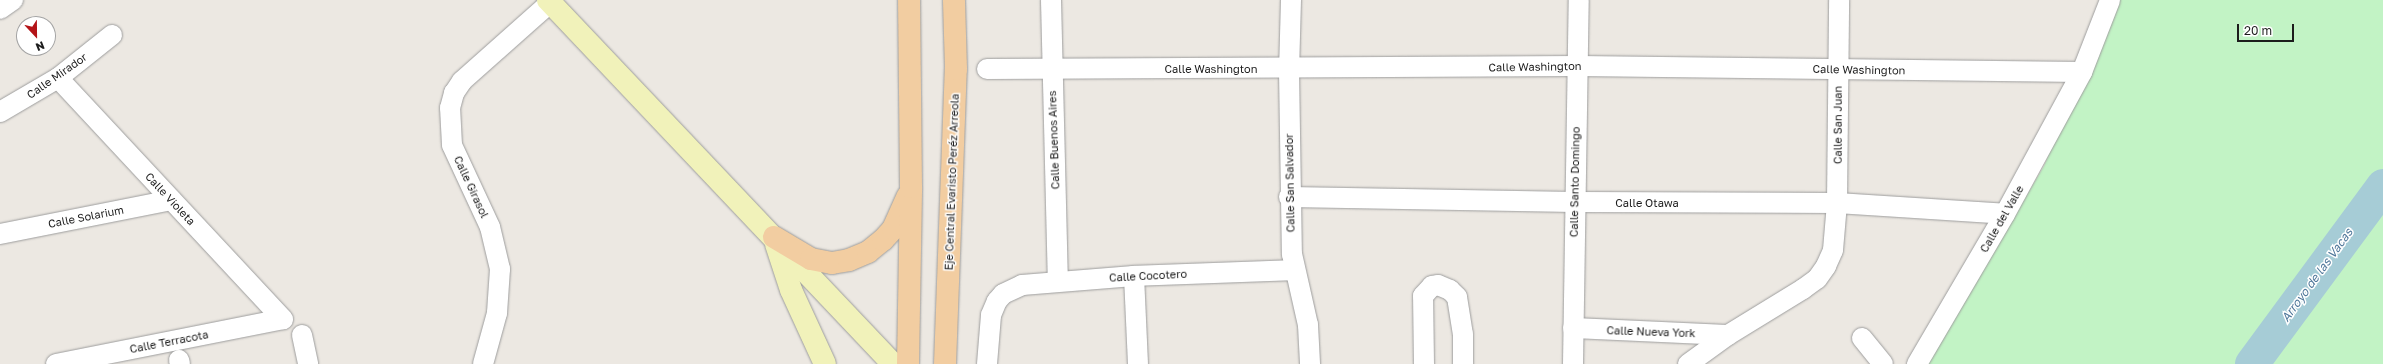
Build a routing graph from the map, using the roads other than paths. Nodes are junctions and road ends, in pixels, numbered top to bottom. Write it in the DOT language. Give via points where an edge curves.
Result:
graph roads {
  1 [pos="13,0"];
  2 [pos="909,0"];
  3 [pos="954,0"];
  4 [pos="1051,0"];
  5 [pos="1291,0"];
  6 [pos="1579,0"];
  7 [pos="1839,0"];
  8 [pos="2110,0"];
  9 [pos="550,1"];
  10 [pos="0,9"];
  11 [pos="112,35"];
  12 [pos="1578,66"];
  13 [pos="1051,68"];
  14 [pos="988,69"];
  15 [pos="1838,69"];
  16 [pos="1289,70"];
  17 [pos="2082,72"];
  18 [pos="58,78"];
  19 [pos="0,112"];
  20 [pos="911,187"];
  21 [pos="1289,197"];
  22 [pos="172,200"];
  23 [pos="1574,202"];
  24 [pos="1837,203"];
  25 [pos="2005,214"];
  26 [pos="0,234"];
  27 [pos="774,237"];
  28 [pos="1833,250"];
  29 [pos="1294,270"];
  30 [pos="1134,276"];
  31 [pos="1058,281"];
  32 [pos="283,319"];
  33 [pos="1573,328"];
  34 [pos="302,335"];
  35 [pos="1728,335"];
  36 [pos="1862,338"];
  37 [pos="56,364"];
  38 [pos="308,364"];
  39 [pos="483,364"];
  40 [pos="825,364"];
  41 [pos="893,364"];
  42 [pos="908,364"];
  43 [pos="945,364"];
  44 [pos="987,364"];
  45 [pos="1138,364"];
  46 [pos="1310,364"];
  47 [pos="1424,364"];
  48 [pos="1463,364"];
  49 [pos="1573,364"];
  50 [pos="1688,364"];
  51 [pos="1883,364"];
  52 [pos="1917,364"];
  1 -- 10 [label="street"];
  2 -- 20 [label="main road"];
  3 -- 43 [label="main road, Eje Central Evaristo Peréz Arreola" via="956,69"];
  4 -- 13 [label="street, Calle Buenos Aires"];
  5 -- 16 [label="street, Calle San Salvador"];
  6 -- 12 [label="street, Calle Santo Domingo"];
  7 -- 15 [label="street, Calle San Juan"];
  8 -- 17 [label="street, Calle del Valle"];
  9 -- 27 [label="main road"];
  9 -- 39 [label="street, Calle Girasol" via="462,81 454,93 450,108 452,145 490,227 500,269 497,313"];
  11 -- 18 [label="street, Calle Mirador"];
  12 -- 15 [label="street, Calle Washington"];
  12 -- 16 [label="street, Calle Washington"];
  12 -- 23 [label="street, Calle Santo Domingo"];
  13 -- 14 [label="street, Calle Washington"];
  13 -- 16 [label="street, Calle Washington"];
  13 -- 31 [label="street, Calle Buenos Aires"];
  15 -- 17 [label="street, Calle Washington"];
  15 -- 24 [label="street, Calle San Juan"];
  16 -- 21 [label="street, Calle San Salvador"];
  17 -- 25 [label="street, Calle del Valle"];
  18 -- 19 [label="street, Calle Mirador"];
  18 -- 22 [label="street, Calle Violeta"];
  20 -- 27 [label="main road" via="893,229 868,252 849,260 832,263 811,259"];
  20 -- 42 [label="main road"];
  21 -- 23 [label="street, Calle Otawa"];
  21 -- 29 [label="street, Calle San Salvador"];
  22 -- 26 [label="street, Calle Solarium"];
  22 -- 32 [label="street, Calle Violeta"];
  23 -- 24 [label="street, Calle Otawa"];
  23 -- 33 [label="street, Calle Santo Domingo"];
  24 -- 25 [label="street, Calle Otawa"];
  24 -- 28 [label="street, Calle San Juan"];
  25 -- 52 [label="street, Calle del Valle"];
  27 -- 40 [label="main road" via="791,290"];
  27 -- 41 [label="main road"];
  28 -- 35 [label="street, Calle Nueva York" via="1817,279"];
  29 -- 30 [label="street, Calle Cocotero"];
  29 -- 46 [label="street, Calle San Salvador" via="1308,325"];
  30 -- 31 [label="street, Calle Cocotero"];
  30 -- 45 [label="street"];
  31 -- 44 [label="street, Calle Cocotero" via="1022,285 1003,294 991,315"];
  32 -- 37 [label="street, Calle Terracota"];
  33 -- 35 [label="street, Calle Nueva York"];
  33 -- 49 [label="street, Calle Santo Domingo"];
  34 -- 38 [label="street"];
  35 -- 50 [label="street, Calle Nueva York"];
  36 -- 51 [label="street"];
  47 -- 48 [label="street" via="1424,296 1427,290 1438,285 1450,290 1457,298"];
}
